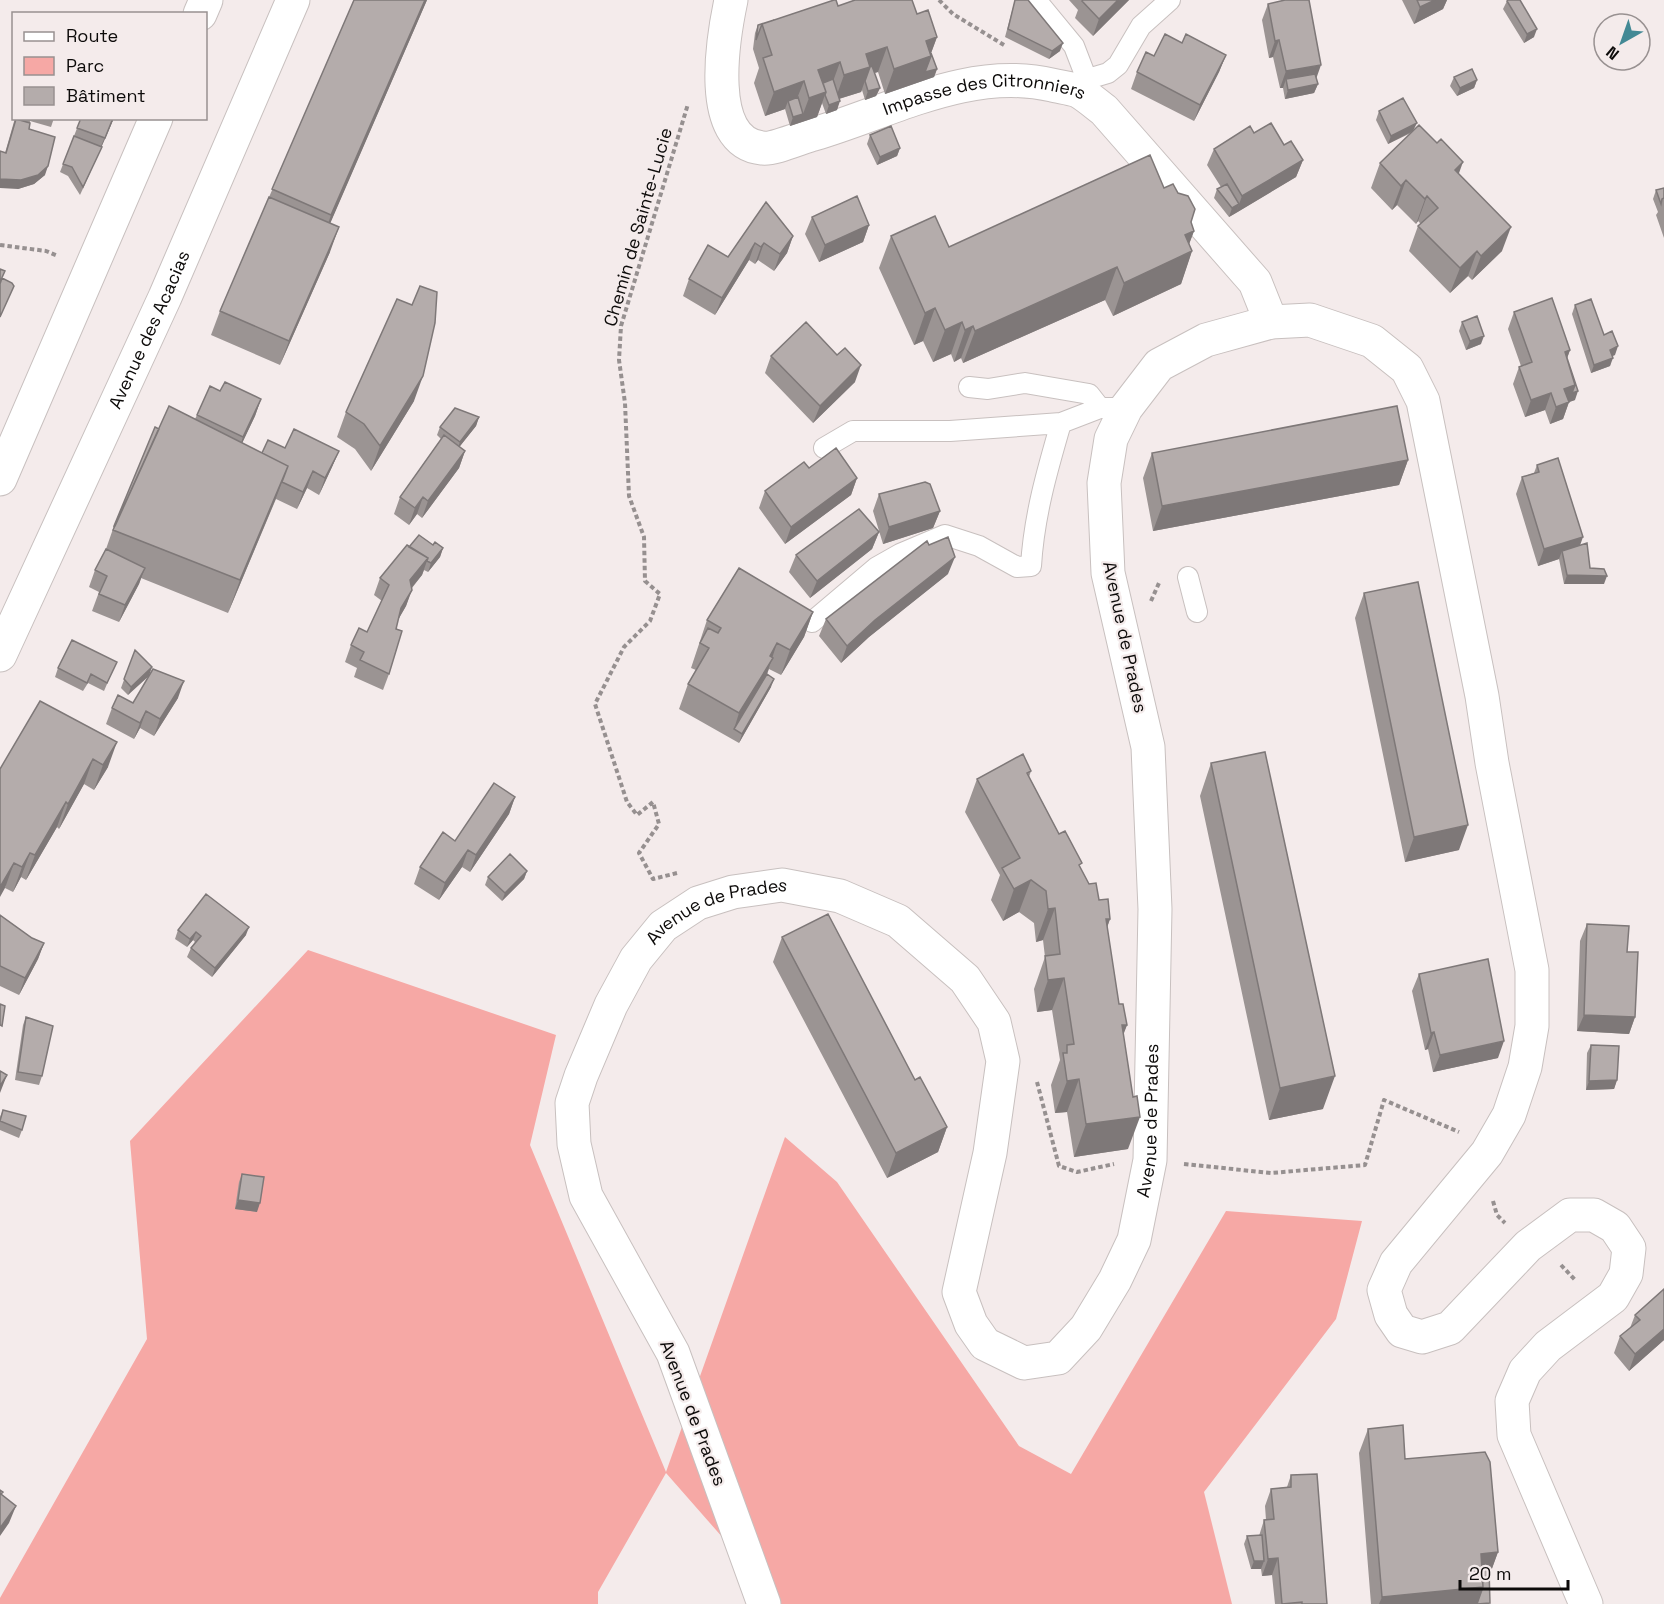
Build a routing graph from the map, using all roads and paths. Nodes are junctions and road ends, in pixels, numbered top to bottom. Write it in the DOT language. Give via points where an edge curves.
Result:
graph roads {
  1 [pos="293,0"];
  2 [pos="731,0"];
  3 [pos="1036,0"];
  4 [pos="1170,0"];
  5 [pos="1080,86"];
  6 [pos="692,93"];
  7 [pos="155,120"];
  8 [pos="0,245"];
  9 [pos="92,269"];
  10 [pos="1271,322"];
  11 [pos="969,387"];
  12 [pos="1113,408"];
  13 [pos="1061,423"];
  14 [pos="824,448"];
  15 [pos="0,479"];
  16 [pos="1188,577"];
  17 [pos="1197,612"];
  18 [pos="812,622"];
  19 [pos="0,655"];
  20 [pos="681,872"];
  21 [pos="1037,1078"];
  22 [pos="1487,1153"];
  23 [pos="1176,1163"];
  24 [pos="1116,1164"];
  25 [pos="1528,1246"];
  26 [pos="1580,1286"];
  27 [pos="764,1604"];
  28 [pos="1586,1604"];
  1 -- 19 [label="street, Avenue des Acacias" via="165,297"];
  2 -- 5 [label="street, Impasse des Citronniers" via="722,71 726,117 740,140 763,149 931,92 985,82"];
  3 -- 5 [label="lane" via="1074,46 1084,72"];
  4 -- 5 [label="lane" via="1141,26 1118,66"];
  5 -- 10 [label="street, Impasse des Citronniers" via="1256,282"];
  6 -- 20 [label="path, Chemin de Sainte-Lucie" via="621,326 619,360 629,496 644,537 645,581 660,594 650,621 624,647 595,704 627,802 637,815 653,802 659,824 639,853 653,879"];
  7 -- 9 [label="street"];
  8 -- 9 [label="path" via="46,251"];
  9 -- 15 [label="street"];
  10 -- 12 [label="street, Avenue de Prades" via="1206,340 1160,365"];
  10 -- 22 [label="street, Avenue de Prades" via="1310,320 1372,341 1407,369 1423,401 1532,970 1532,1026 1525,1067 1509,1114"];
  11 -- 12 [label="lane" via="988,390 1025,383 1089,394"];
  12 -- 13 [label="lane"];
  12 -- 27 [label="street, Avenue de Prades" via="1104,483 1108,573 1148,747 1155,909 1150,1160 1134,1240 1086,1328 1058,1358 1024,1363 986,1344 971,1324 959,1292 990,1153 1003,1061 994,1022 965,979 898,921 840,896 782,885 733,892 698,903 663,926 636,959 611,1005 572,1103 574,1144 586,1196 673,1353"];
  13 -- 14 [label="lane" via="950,431 853,431"];
  13 -- 18 [label="lane" via="1033,531 1031,566 1017,567 979,546 945,535 877,567"];
  16 -- 17 [label="lane"];
  21 -- 24 [label="path" via="1059,1166 1077,1172"];
  22 -- 23 [label="path" via="1459,1132 1384,1100 1365,1165 1271,1173"];
  22 -- 25 [label="path" via="1502,1170 1490,1194 1497,1215"];
  22 -- 25 [label="street, Avenue de Prades" via="1396,1263 1384,1290 1391,1316 1402,1331 1422,1337 1450,1328"];
  25 -- 26 [label="path" via="1563,1267"];
  25 -- 28 [label="street, Avenue de Prades" via="1570,1215 1594,1215 1615,1227 1629,1248 1626,1274 1613,1297 1548,1346 1525,1371 1512,1401 1514,1435"];
}
